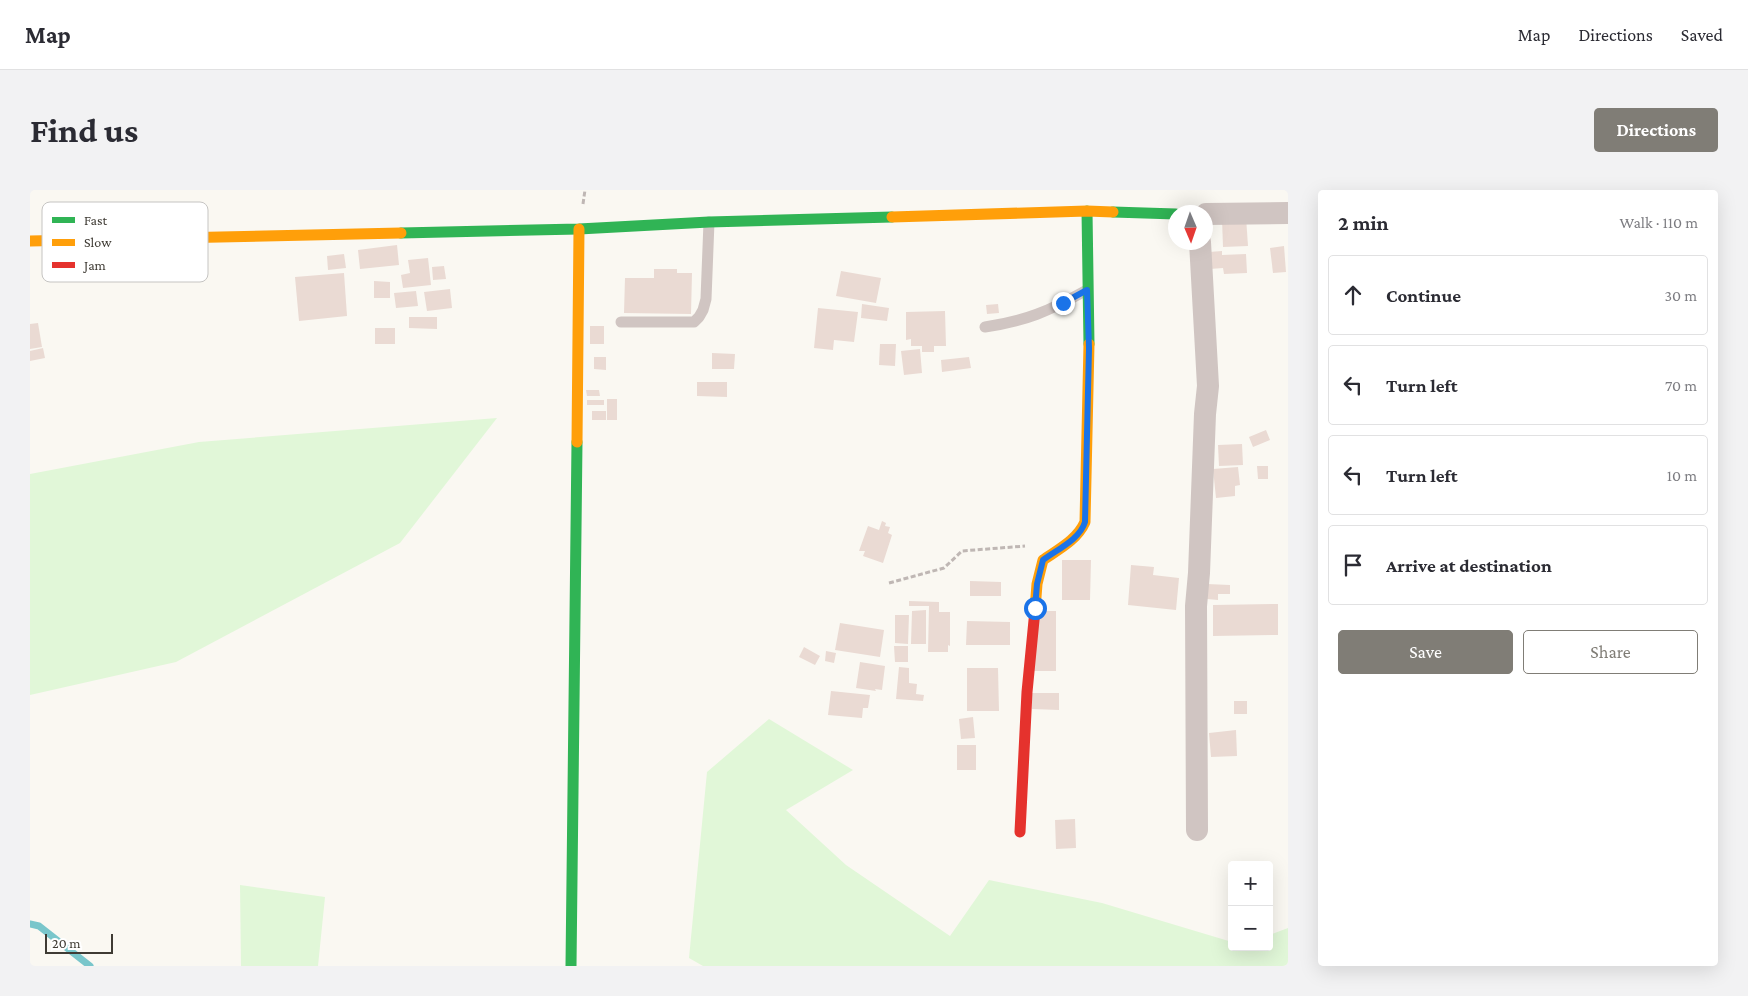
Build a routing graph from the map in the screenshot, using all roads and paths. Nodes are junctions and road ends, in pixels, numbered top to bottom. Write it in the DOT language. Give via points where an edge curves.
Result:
graph roads {
  1 [pos="1087,211"];
  2 [pos="1288,213"];
  3 [pos="1168,214"];
  4 [pos="1213,214"];
  5 [pos="709,222"];
  6 [pos="579,229"];
  7 [pos="208,237"];
  8 [pos="1200,250"];
  9 [pos="1087,290"];
  10 [pos="621,322"];
  11 [pos="985,327"];
  12 [pos="1031,546"];
  13 [pos="888,583"];
  14 [pos="1197,830"];
  15 [pos="1020,832"];
  16 [pos="571,966"];
  1 -- 3 [label="street"];
  1 -- 5 [label="street"];
  1 -- 9 [label="street"];
  2 -- 4 [label="street"];
  5 -- 6 [label="street"];
  5 -- 10 [label="lane" via="706,299 699,318 694,322"];
  6 -- 7 [label="street"];
  6 -- 16 [label="street"];
  8 -- 14 [label="street" via="1208,386 1196,606"];
  9 -- 11 [label="lane" via="1039,314"];
  9 -- 15 [label="street" via="1085,522 1076,537 1043,560 1037,584 1027,692"];
  12 -- 13 [label="path" via="962,551 944,568"];
}
